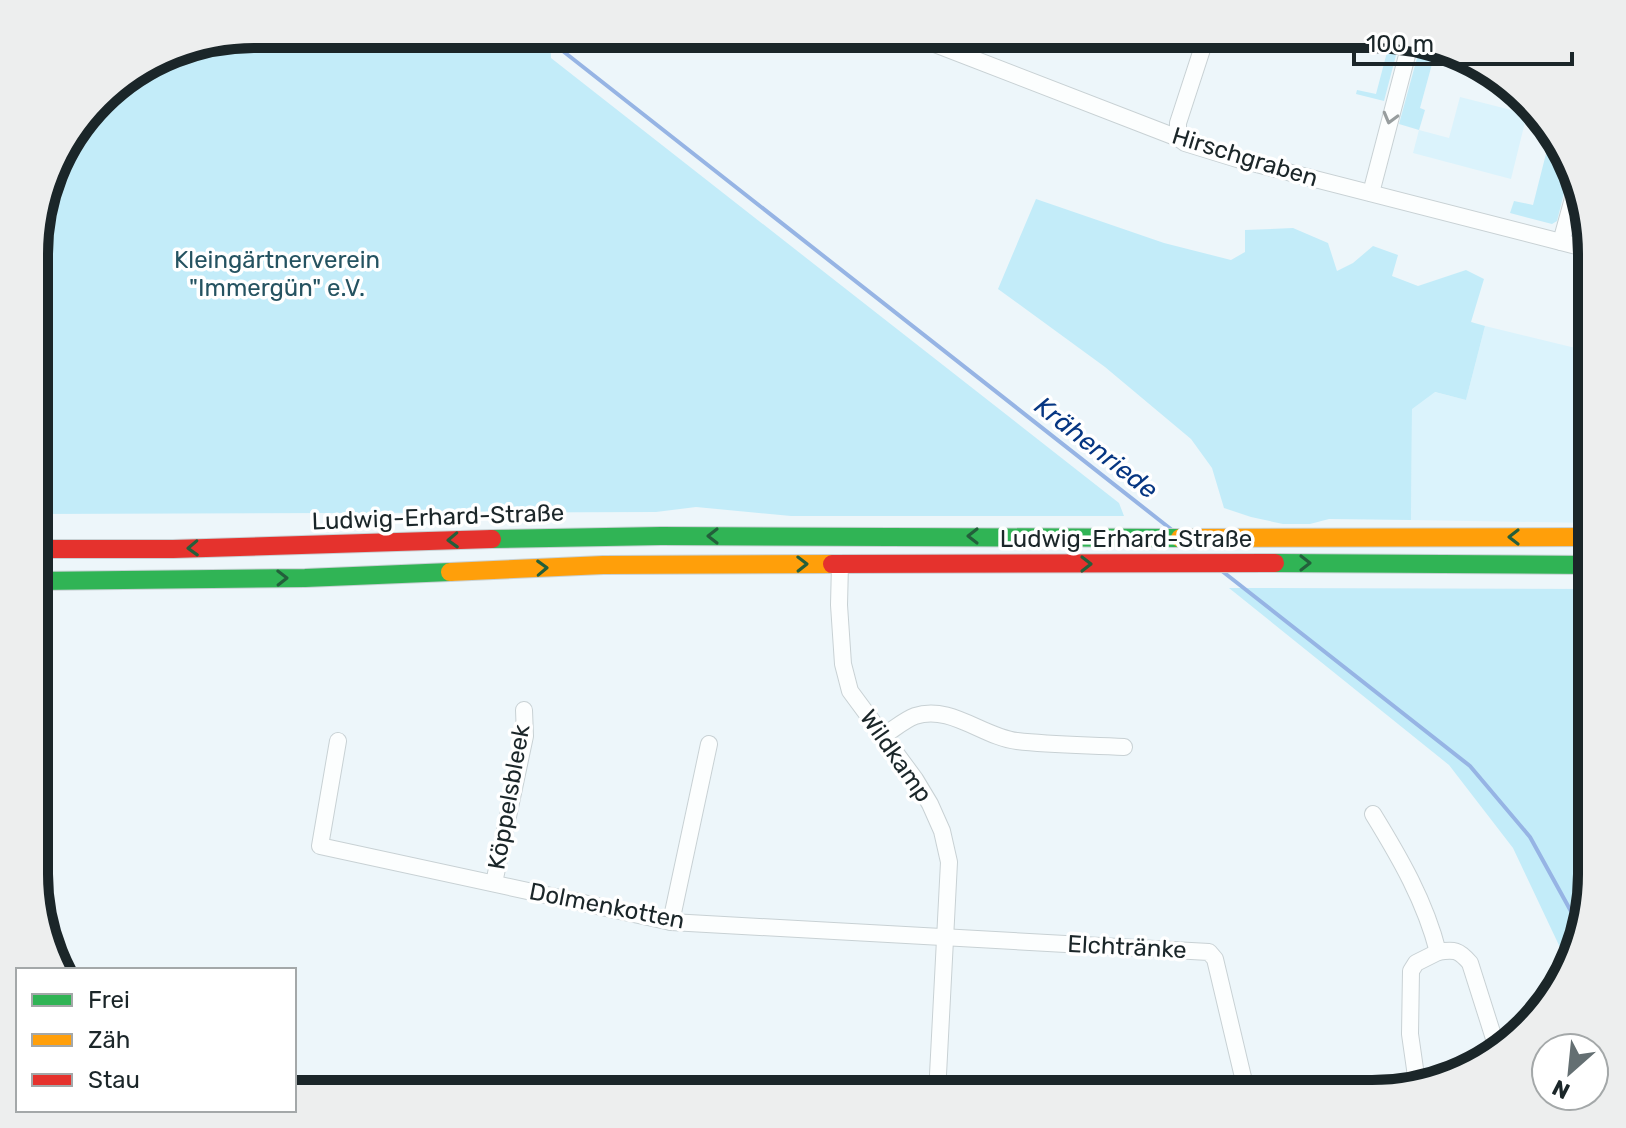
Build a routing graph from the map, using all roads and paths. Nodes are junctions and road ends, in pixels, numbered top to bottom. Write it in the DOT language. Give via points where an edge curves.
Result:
graph roads {
  1 [pos="945,48"];
  2 [pos="1202,48"];
  3 [pos="1408,52"];
  4 [pos="1178,138"];
  5 [pos="1371,193"];
  6 [pos="1572,204"];
  7 [pos="1561,242"];
  8 [pos="1578,246"];
  9 [pos="842,536"];
  10 [pos="1411,536"];
  11 [pos="1578,537"];
  12 [pos="48,549"];
  13 [pos="1411,563"];
  14 [pos="840,564"];
  15 [pos="1578,565"];
  16 [pos="48,581"];
  17 [pos="524,710"];
  18 [pos="883,736"];
  19 [pos="338,741"];
  20 [pos="709,744"];
  21 [pos="1124,747"];
  22 [pos="1373,814"];
  23 [pos="494,883"];
  24 [pos="671,922"];
  25 [pos="945,936"];
  26 [pos="1438,952"];
  27 [pos="1494,1039"];
  28 [pos="1416,1075"];
  29 [pos="938,1080"];
  30 [pos="1244,1080"];
  1 -- 4 [label="street, Hirschgraben"];
  2 -- 4 [label="street"];
  3 -- 5 [label="street, one-way"];
  4 -- 5 [label="street, Hirschgraben" via="1237,159"];
  5 -- 7 [label="street, Hirschgraben"];
  6 -- 7 [label="street"];
  7 -- 8 [label="street, Hirschgraben"];
  10 -- 9 [label="main road, Ludwig-Erhard-Straße, one-way"];
  9 -- 12 [label="main road, Ludwig-Erhard-Straße, one-way"];
  9 -- 14 [label="main road"];
  11 -- 10 [label="main road, Ludwig-Erhard-Straße, one-way"];
  10 -- 13 [label="main road"];
  14 -- 13 [label="main road, Ludwig-Erhard-Straße, one-way"];
  13 -- 15 [label="main road, Ludwig-Erhard-Straße"];
  16 -- 14 [label="main road, Ludwig-Erhard-Straße, one-way" via="305,578 603,565"];
  14 -- 18 [label="street, Wildkamp" via="843,664 850,691"];
  17 -- 23 [label="street, Köppelsbleek" via="525,736"];
  18 -- 21 [label="street" via="914,716 928,714 947,715 1014,741"];
  18 -- 25 [label="street, Wildkamp" via="915,779 942,831 949,862"];
  19 -- 23 [label="street, Dolmenkotten" via="320,846"];
  20 -- 24 [label="street"];
  22 -- 26 [label="street" via="1404,865"];
  23 -- 24 [label="street, Dolmenkotten"];
  24 -- 25 [label="street, Dolmenkotten"];
  25 -- 29 [label="street, Wildkamp"];
  25 -- 30 [label="street, Elchtränke" via="1209,952"];
  26 -- 27 [label="street" via="1452,950 1470,963"];
  26 -- 28 [label="street" via="1411,971"];
}
